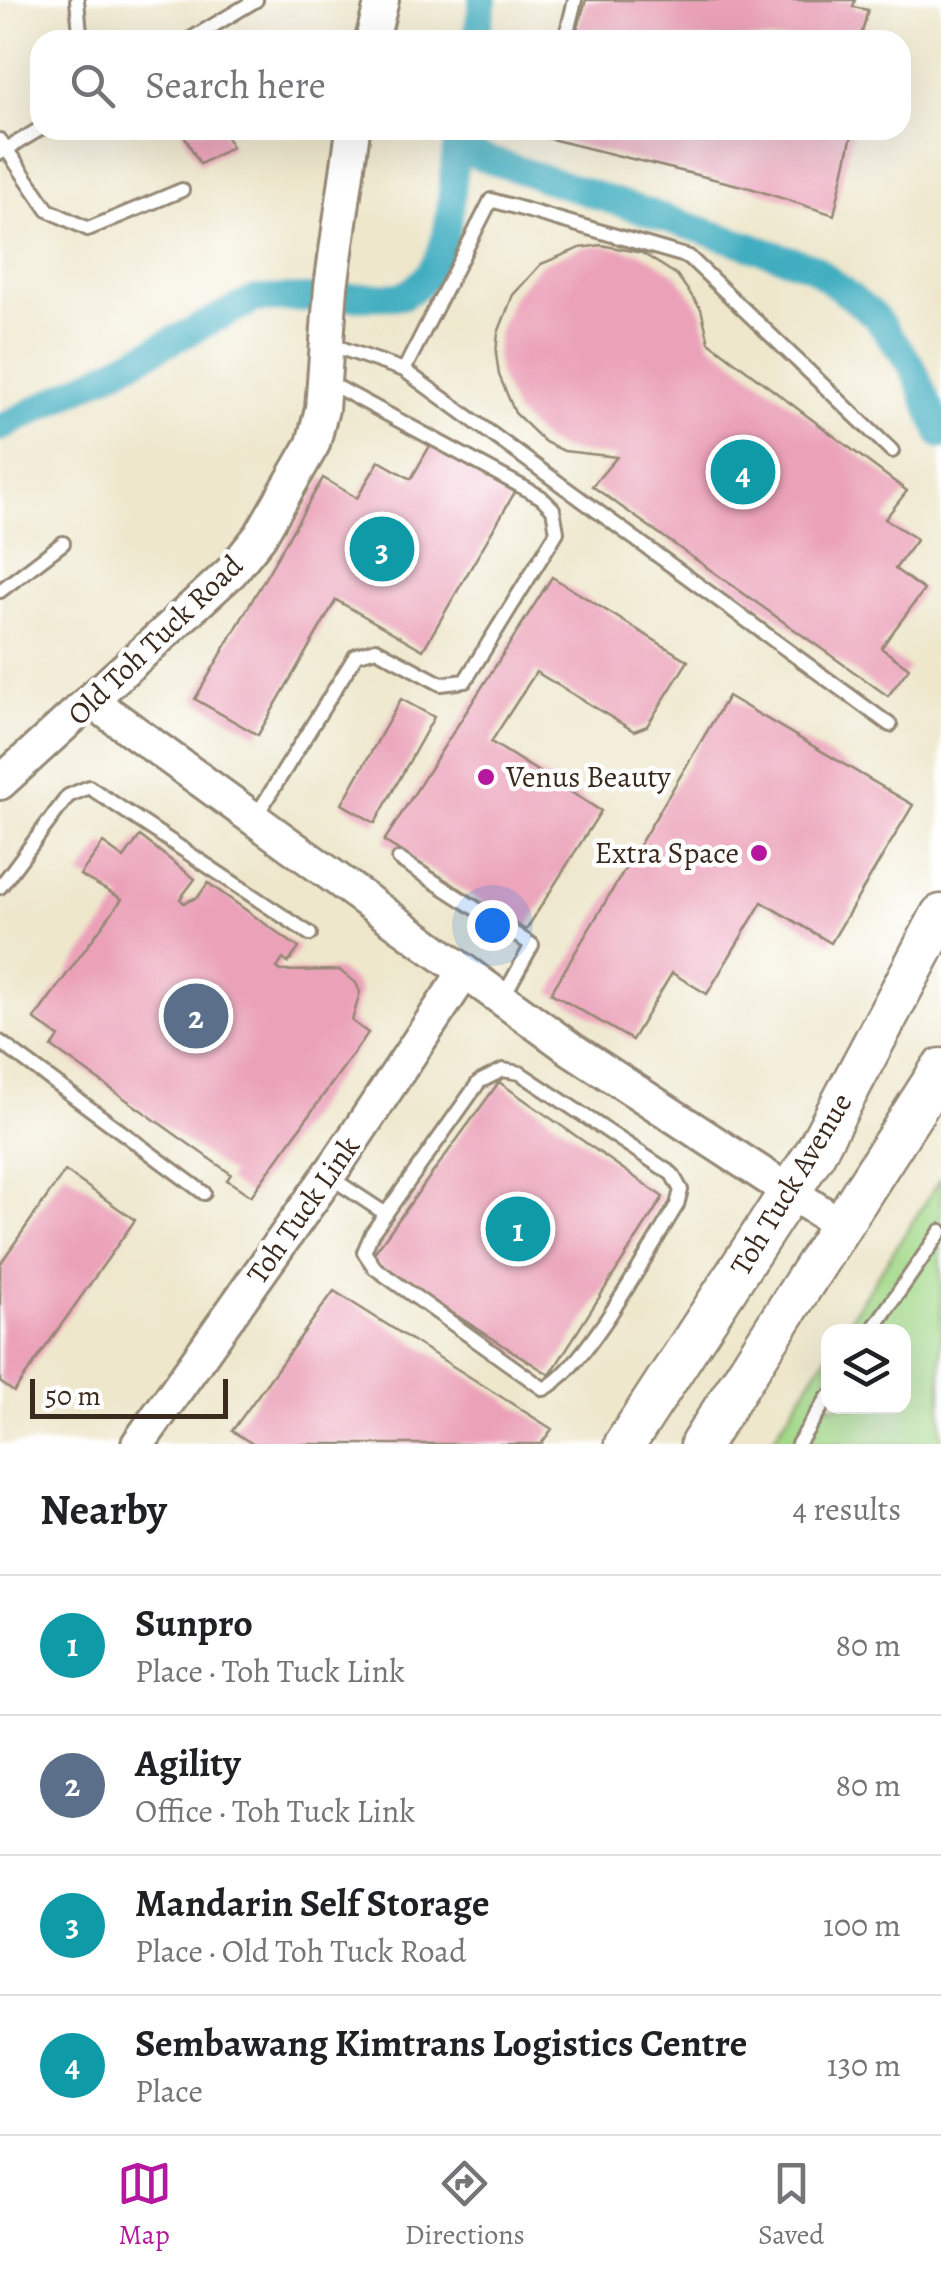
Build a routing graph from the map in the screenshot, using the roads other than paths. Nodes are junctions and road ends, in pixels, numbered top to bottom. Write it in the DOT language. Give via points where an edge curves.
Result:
graph roads {
  1 [pos="77,0"];
  2 [pos="256,0"];
  3 [pos="382,0"];
  4 [pos="575,0"];
  5 [pos="80,30"];
  6 [pos="206,30"];
  7 [pos="374,30"];
  8 [pos="567,30"];
  9 [pos="30,134"];
  10 [pos="352,140"];
  11 [pos="3,146"];
  12 [pos="182,190"];
  13 [pos="328,332"];
  14 [pos="404,370"];
  15 [pos="324,380"];
  16 [pos="892,451"];
  17 [pos="64,544"];
  18 [pos="0,592"];
  19 [pos="93,702"];
  20 [pos="890,725"];
  21 [pos="0,783"];
  22 [pos="253,819"];
  23 [pos="400,859"];
  24 [pos="0,888"];
  25 [pos="941,915"];
  26 [pos="310,934"];
  27 [pos="464,973"];
  28 [pos="502,1000"];
  29 [pos="0,1042"];
  30 [pos="941,1070"];
  31 [pos="328,1175"];
  32 [pos="789,1192"];
  33 [pos="204,1193"];
  34 [pos="386,1214"];
  35 [pos="842,1226"];
  36 [pos="941,1231"];
  37 [pos="877,1324"];
  38 [pos="821,1408"];
  39 [pos="138,1444"];
  40 [pos="625,1444"];
  41 [pos="700,1444"];
  42 [pos="798,1444"];
  1 -- 5 [label="lane"];
  2 -- 6 [label="lane"];
  3 -- 7 [label="street"];
  4 -- 8 [label="lane"];
  9 -- 11 [label="lane"];
  10 -- 13 [label="street, Old Toh Tuck Road"];
  11 -- 12 [label="lane" via="48,210 88,229"];
  13 -- 14 [label="lane"];
  13 -- 15 [label="street, Old Toh Tuck Road"];
  14 -- 16 [label="lane" via="490,200 689,258"];
  14 -- 20 [label="lane"];
  15 -- 19 [label="street, Old Toh Tuck Road" via="313,444 260,536"];
  15 -- 22 [label="lane" via="542,497 553,508 557,532 465,681 442,684 376,649 356,655"];
  17 -- 18 [label="lane"];
  19 -- 21 [label="street, Old Toh Tuck Road"];
  19 -- 22 [label="street"];
  22 -- 27 [label="street"];
  23 -- 28 [label="lane" via="532,945"];
  24 -- 26 [label="lane" via="72,791 89,788"];
  25 -- 32 [label="main road, Toh Tuck Avenue"];
  27 -- 28 [label="street"];
  27 -- 31 [label="street, Toh Tuck Link"];
  28 -- 32 [label="street"];
  29 -- 33 [label="lane"];
  30 -- 35 [label="main road, Toh Tuck Avenue"];
  31 -- 34 [label="lane"];
  31 -- 39 [label="street, Toh Tuck Link"];
  32 -- 35 [label="street"];
  32 -- 40 [label="main road, Toh Tuck Avenue"];
  34 -- 34 [label="lane" via="366,1244 367,1260 544,1389 560,1380 594,1334 677,1205 680,1190 672,1174 520,1073 503,1070 479,1082"];
  35 -- 41 [label="main road, Toh Tuck Avenue"];
  36 -- 37 [label="lane"];
  38 -- 42 [label="lane"];
}
